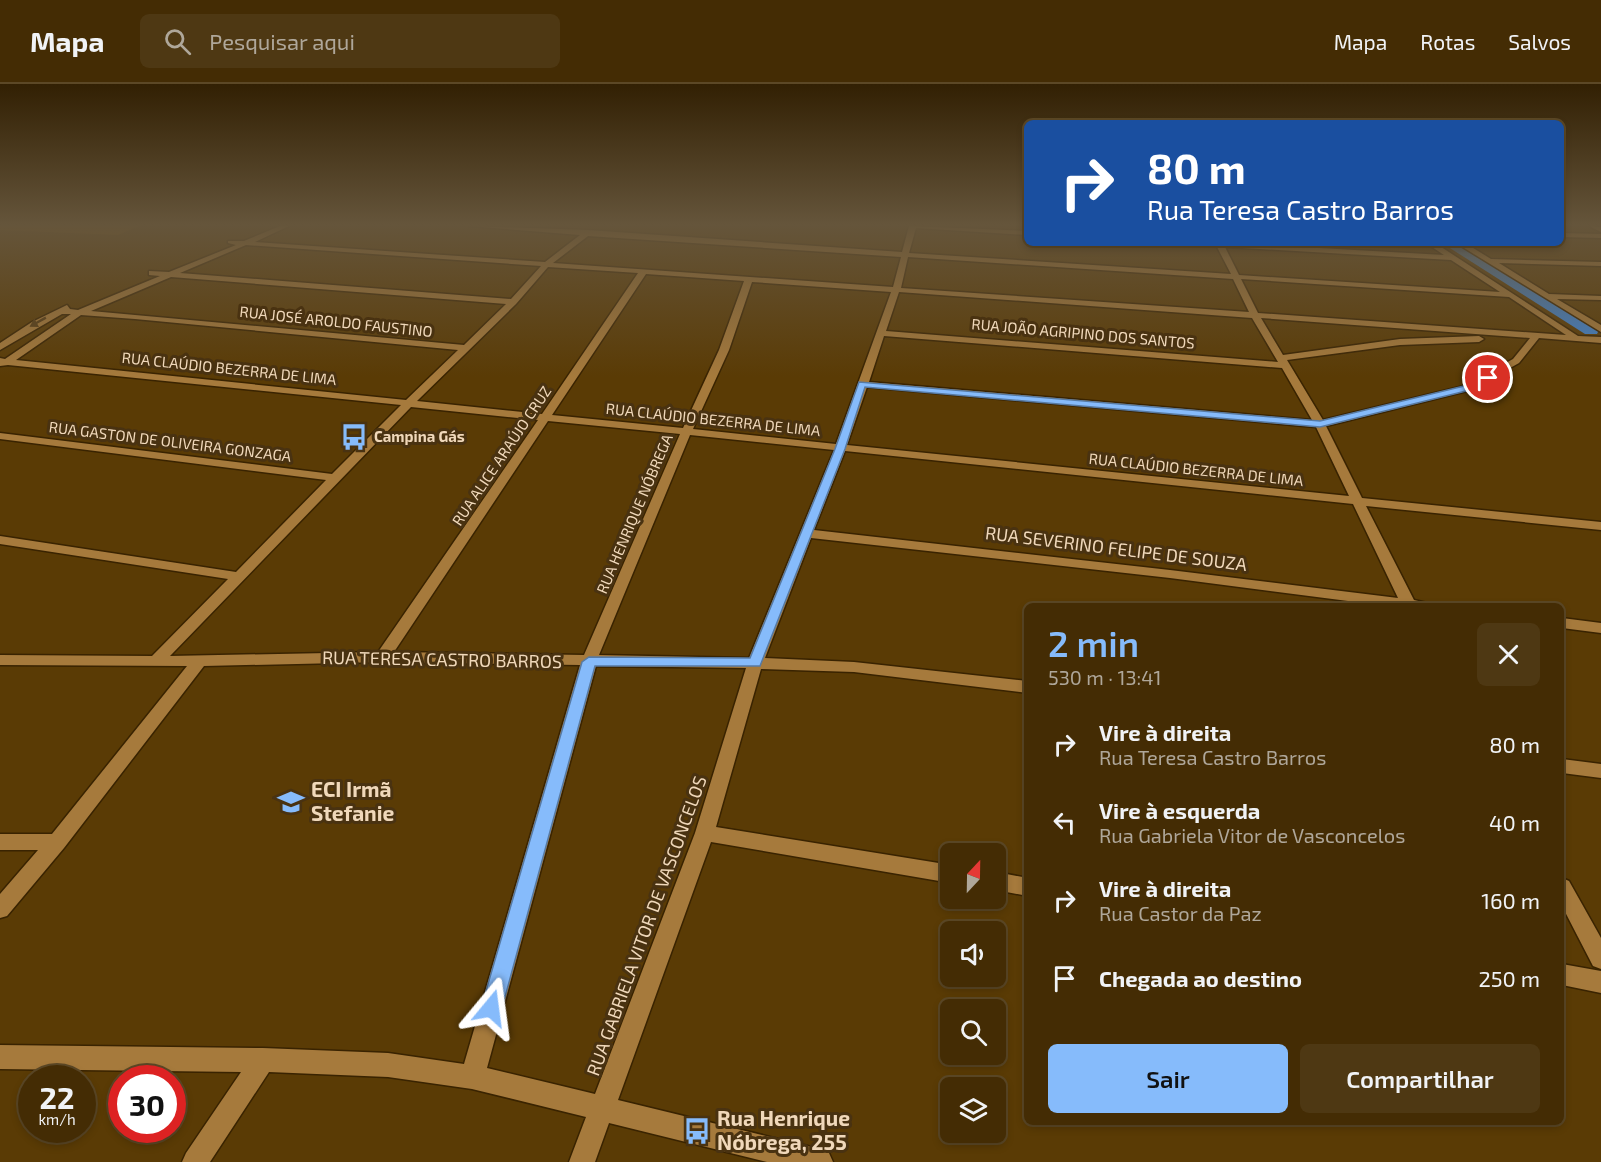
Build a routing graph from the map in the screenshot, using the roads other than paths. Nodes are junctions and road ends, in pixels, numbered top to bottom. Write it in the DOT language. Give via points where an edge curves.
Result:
graph roads {
  1 [pos="145,276"];
  2 [pos="165,276"];
  3 [pos="199,276"];
  4 [pos="536,276"];
  5 [pos="640,276"];
  6 [pos="724,276"];
  7 [pos="900,276"];
  8 [pos="1234,276"];
  9 [pos="1238,276"];
  10 [pos="1483,276"];
  11 [pos="1515,276"];
  12 [pos="749,278"];
  13 [pos="896,290"];
  14 [pos="1510,295"];
  15 [pos="1547,296"];
  16 [pos="1601,298"];
  17 [pos="513,302"];
  18 [pos="59,311"];
  19 [pos="80,312"];
  20 [pos="1255,315"];
  21 [pos="1601,329"];
  22 [pos="879,333"];
  23 [pos="1535,338"];
  24 [pos="1577,338"];
  25 [pos="1601,340"];
  26 [pos="0,346"];
  27 [pos="467,348"];
  28 [pos="1282,362"];
  29 [pos="2,363"];
  30 [pos="862,384"];
  31 [pos="409,403"];
  32 [pos="547,417"];
  33 [pos="1320,424"];
  34 [pos="686,433"];
  35 [pos="0,436"];
  36 [pos="840,449"];
  37 [pos="335,478"];
  38 [pos="1357,502"];
  39 [pos="1601,526"];
  40 [pos="806,533"];
  41 [pos="0,540"];
  42 [pos="237,576"];
  43 [pos="1398,603"];
  44 [pos="1412,603"];
  45 [pos="1564,623"];
  46 [pos="1601,628"];
  47 [pos="383,657"];
  48 [pos="0,660"];
  49 [pos="156,661"];
  50 [pos="201,661"];
  51 [pos="589,662"];
  52 [pos="755,663"];
  53 [pos="1024,687"];
  54 [pos="1564,766"];
  55 [pos="1601,771"];
  56 [pos="705,833"];
  57 [pos="0,842"];
  58 [pos="57,842"];
  59 [pos="940,872"];
  60 [pos="1006,883"];
  61 [pos="1024,886"];
  62 [pos="1564,891"];
  63 [pos="0,909"];
  64 [pos="1601,959"];
  65 [pos="1564,975"];
  66 [pos="1601,982"];
  67 [pos="0,1057"];
  68 [pos="262,1060"];
  69 [pos="472,1077"];
  70 [pos="602,1110"];
  71 [pos="195,1162"];
  72 [pos="582,1162"];
  73 [pos="820,1162"];
  1 -- 18 [label="street"];
  2 -- 19 [label="street"];
  3 -- 17 [label="street"];
  4 -- 17 [label="street"];
  5 -- 32 [label="street, RUA ALICE ARAÚJO CRUZ"];
  6 -- 12 [label="street"];
  7 -- 13 [label="street, RUA GABRIELA VITOR DE VASCONCELOS"];
  8 -- 20 [label="street"];
  9 -- 14 [label="street"];
  10 -- 14 [label="street"];
  11 -- 15 [label="street"];
  12 -- 13 [label="street"];
  12 -- 34 [label="street, RUA HENRIQUE NÓBREGA" via="724,350"];
  13 -- 20 [label="street"];
  13 -- 22 [label="street, RUA GABRIELA VITOR DE VASCONCELOS"];
  14 -- 24 [label="street"];
  15 -- 16 [label="street"];
  15 -- 21 [label="street"];
  17 -- 27 [label="street"];
  18 -- 19 [label="street, RUA JOSÉ AROLDO FAUSTINO"];
  18 -- 26 [label="street, one-way"];
  19 -- 27 [label="street, RUA JOSÉ AROLDO FAUSTINO"];
  19 -- 29 [label="street"];
  20 -- 23 [label="street"];
  20 -- 28 [label="street"];
  22 -- 28 [label="street, RUA JOÃO AGRIPINO DOS SANTOS"];
  22 -- 30 [label="street, RUA GABRIELA VITOR DE VASCONCELOS"];
  23 -- 24 [label="street"];
  23 -- 28 [label="street, RUA JOÃO AGRIPINO DOS SANTOS" via="1400,342"];
  23 -- 33 [label="street" via="1516,361 1467,388"];
  24 -- 25 [label="street"];
  27 -- 31 [label="street"];
  28 -- 33 [label="street"];
  29 -- 31 [label="street, RUA CLAÚDIO BEZERRA DE LIMA"];
  30 -- 33 [label="street"];
  30 -- 36 [label="street, RUA GABRIELA VITOR DE VASCONCELOS"];
  31 -- 32 [label="street, RUA CLAÚDIO BEZERRA DE LIMA"];
  31 -- 37 [label="street"];
  32 -- 34 [label="street, RUA CLAÚDIO BEZERRA DE LIMA"];
  32 -- 47 [label="street, RUA ALICE ARAÚJO CRUZ"];
  33 -- 38 [label="street"];
  34 -- 36 [label="street, RUA CLAÚDIO BEZERRA DE LIMA"];
  34 -- 51 [label="street, RUA HENRIQUE NÓBREGA"];
  35 -- 37 [label="street, RUA GASTON DE OLIVEIRA GONZAGA"];
  36 -- 38 [label="street, RUA CLAÚDIO BEZERRA DE LIMA"];
  36 -- 40 [label="street, RUA GABRIELA VITOR DE VASCONCELOS"];
  37 -- 42 [label="street"];
  38 -- 39 [label="street, RUA CLAÚDIO BEZERRA DE LIMA"];
  38 -- 44 [label="street"];
  40 -- 43 [label="street, RUA SEVERINO FELIPE DE SOUZA"];
  40 -- 52 [label="street, RUA GABRIELA VITOR DE VASCONCELOS"];
  41 -- 42 [label="street"];
  42 -- 49 [label="street"];
  45 -- 46 [label="street"];
  47 -- 50 [label="street, RUA TERESA CASTRO BARROS"];
  47 -- 51 [label="street, RUA TERESA CASTRO BARROS"];
  48 -- 49 [label="street, RUA TERESA CASTRO BARROS"];
  49 -- 50 [label="street, RUA TERESA CASTRO BARROS"];
  50 -- 58 [label="street"];
  51 -- 52 [label="street, RUA TERESA CASTRO BARROS"];
  51 -- 69 [label="street, RUA HENRIQUE NÓBREGA"];
  52 -- 53 [label="street, RUA TERESA CASTRO BARROS" via="854,667"];
  52 -- 56 [label="street, RUA GABRIELA VITOR DE VASCONCELOS"];
  54 -- 55 [label="street"];
  56 -- 59 [label="street"];
  56 -- 70 [label="street, RUA GABRIELA VITOR DE VASCONCELOS"];
  57 -- 58 [label="street"];
  58 -- 63 [label="street"];
  60 -- 61 [label="street"];
  62 -- 64 [label="street"];
  65 -- 66 [label="street"];
  67 -- 68 [label="street"];
  68 -- 69 [label="street" via="388,1065"];
  68 -- 71 [label="street"];
  69 -- 70 [label="street"];
  70 -- 72 [label="street, RUA GABRIELA VITOR DE VASCONCELOS"];
  70 -- 73 [label="street"];
}
